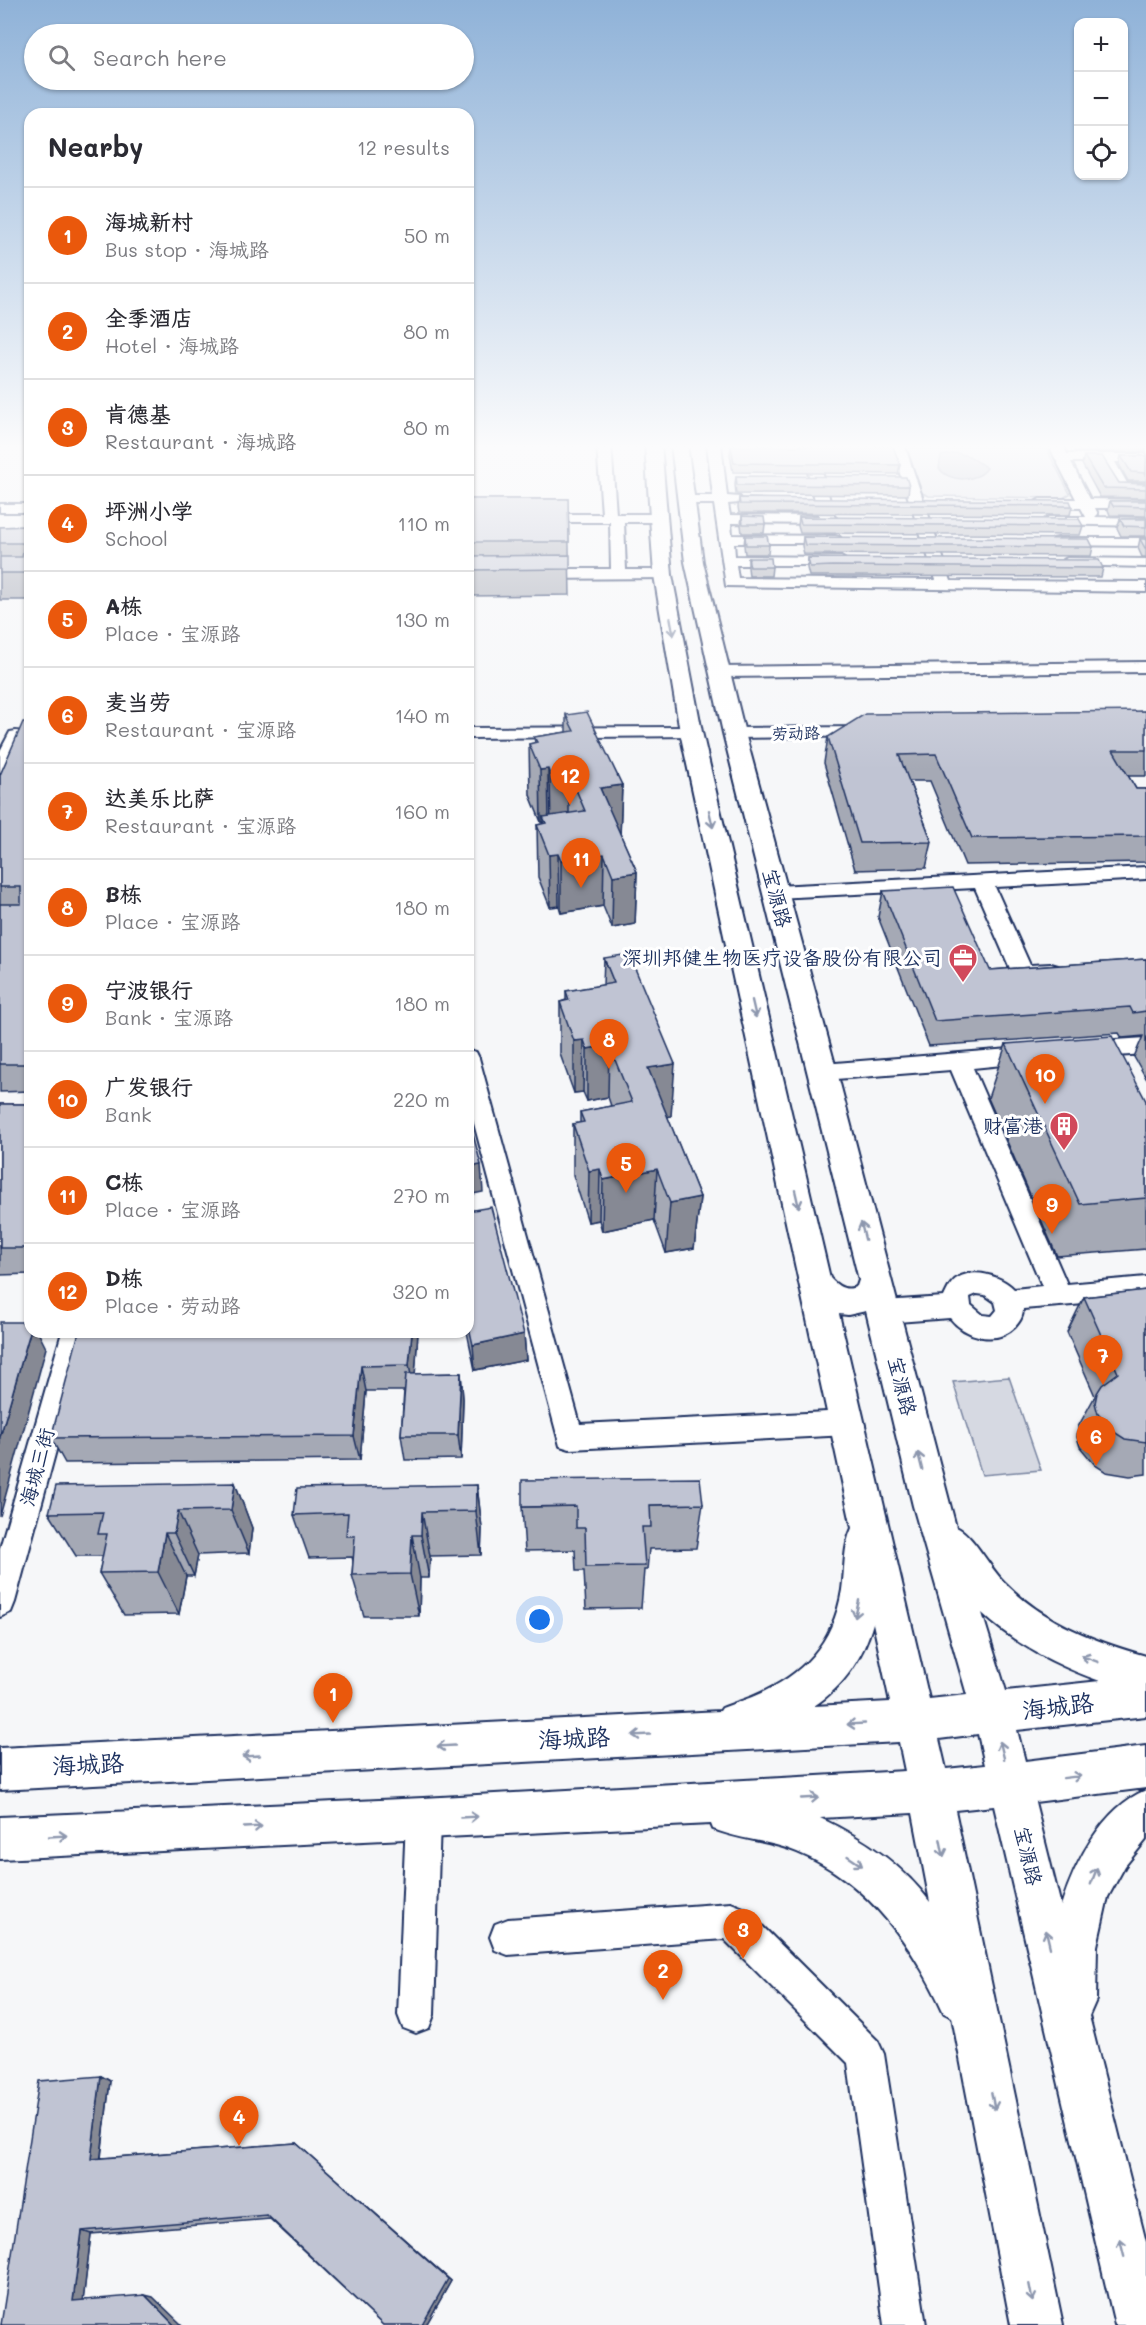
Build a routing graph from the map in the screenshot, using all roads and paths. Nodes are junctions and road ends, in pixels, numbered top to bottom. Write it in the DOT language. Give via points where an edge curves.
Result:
graph roads {
  1 [pos="617,552"];
  2 [pos="661,552"];
  3 [pos="693,552"];
  4 [pos="728,552"];
  5 [pos="836,552"];
  6 [pos="937,552"];
  7 [pos="1112,552"];
  8 [pos="729,560"];
  9 [pos="838,561"];
  10 [pos="860,561"];
  11 [pos="1057,562"];
  12 [pos="1117,562"];
  13 [pos="1146,563"];
  14 [pos="526,574"];
  15 [pos="619,574"];
  16 [pos="663,575"];
  17 [pos="844,584"];
  18 [pos="945,585"];
  19 [pos="1130,586"];
  20 [pos="1145,597"];
  21 [pos="1146,668"];
  22 [pos="719,672"];
  23 [pos="691,732"];
  24 [pos="886,732"];
  25 [pos="474,733"];
  26 [pos="734,733"];
  27 [pos="15,736"];
  28 [pos="0,770"];
  29 [pos="1146,873"];
  30 [pos="982,881"];
  31 [pos="776,892"];
  32 [pos="1068,970"];
  33 [pos="1146,1046"];
  34 [pos="959,1061"];
  35 [pos="823,1072"];
  36 [pos="475,1107"];
  37 [pos="875,1279"];
  38 [pos="815,1281"];
  39 [pos="1146,1288"];
  40 [pos="1059,1296"];
  41 [pos="884,1312"];
  42 [pos="73,1338"];
  43 [pos="848,1423"];
  44 [pos="931,1506"];
  45 [pos="867,1510"];
  46 [pos="0,1602"];
  47 [pos="1146,1676"];
  48 [pos="1146,1696"];
  49 [pos="993,1714"];
  50 [pos="915,1721"];
  51 [pos="685,1733"];
  52 [pos="1146,1767"];
  53 [pos="0,1769"];
  54 [pos="1011,1784"];
  55 [pos="930,1791"];
  56 [pos="681,1805"];
  57 [pos="1146,1811"];
  58 [pos="423,1819"];
  59 [pos="0,1838"];
  60 [pos="508,1937"];
  61 [pos="416,2016"];
  62 [pos="1076,2057"];
  63 [pos="984,2059"];
  64 [pos="905,2325"];
  65 [pos="1037,2325"];
  66 [pos="1141,2325"];
  1 -- 15 [label="street"];
  2 -- 16 [label="main road"];
  3 -- 22 [label="main road, 宝源路"];
  4 -- 8 [label="street"];
  5 -- 9 [label="street"];
  6 -- 18 [label="street"];
  7 -- 12 [label="street"];
  8 -- 9 [label="street"];
  8 -- 17 [label="street" via="731,583"];
  9 -- 10 [label="street"];
  9 -- 17 [label="street"];
  11 -- 12 [label="street"];
  12 -- 13 [label="street"];
  12 -- 19 [label="street"];
  14 -- 15 [label="street"];
  15 -- 16 [label="street"];
  16 -- 23 [label="main road, one-way"];
  17 -- 18 [label="street"];
  18 -- 19 [label="street"];
  19 -- 20 [label="street"];
  21 -- 22 [label="street"];
  22 -- 26 [label="main road, 宝源路"];
  23 -- 25 [label="street"];
  23 -- 38 [label="main road, one-way"];
  24 -- 26 [label="street, 劳动路"];
  26 -- 31 [label="main road, 宝源路"];
  27 -- 28 [label="street"];
  29 -- 30 [label="street"];
  30 -- 31 [label="street"];
  30 -- 32 [label="street" via="1023,972"];
  31 -- 35 [label="main road, 宝源路"];
  33 -- 34 [label="street"];
  34 -- 35 [label="street"];
  34 -- 40 [label="street"];
  37 -- 35 [label="main road, 宝源路, one-way"];
  36 -- 43 [label="street" via="570,1437"];
  37 -- 38 [label="main road" via="872,1293 855,1302 835,1300"];
  37 -- 41 [label="main road, 宝源路"];
  38 -- 43 [label="main road"];
  39 -- 40 [label="street"];
  40 -- 41 [label="street" via="1008,1300 1010,1314 993,1327 966,1320 957,1307"];
  44 -- 41 [label="main road, 宝源路, one-way"];
  42 -- 46 [label="street, 海城三街"];
  43 -- 45 [label="main road"];
  47 -- 44 [label="main road, one-way" via="1106,1665 1031,1631 998,1604 964,1564"];
  44 -- 49 [label="main road, 宝源路"];
  45 -- 50 [label="main road"];
  45 -- 51 [label="main road, one-way" via="861,1588 853,1626 838,1659 814,1684 776,1706 742,1721"];
  48 -- 49 [label="main road, 海城路"];
  49 -- 50 [label="main road, 海城路"];
  54 -- 49 [label="main road, 宝源路, one-way"];
  50 -- 51 [label="main road, 海城路, one-way"];
  50 -- 55 [label="main road"];
  51 -- 53 [label="main road, 海城路, one-way"];
  54 -- 52 [label="main road, one-way"];
  54 -- 55 [label="main road"];
  62 -- 54 [label="main road, 宝源路, one-way"];
  56 -- 55 [label="main road, one-way"];
  55 -- 63 [label="main road, one-way"];
  58 -- 56 [label="main road, one-way"];
  56 -- 63 [label="main road, one-way" via="772,1822 815,1837 855,1860 890,1888 921,1922 948,1968"];
  62 -- 57 [label="main road, one-way" via="1072,1975 1080,1915 1097,1867 1126,1828"];
  59 -- 58 [label="main road, one-way"];
  58 -- 61 [label="street"];
  60 -- 64 [label="street" via="731,1921 866,2054"];
  66 -- 62 [label="main road, 宝源路, one-way"];
  63 -- 65 [label="main road, one-way"];
}
